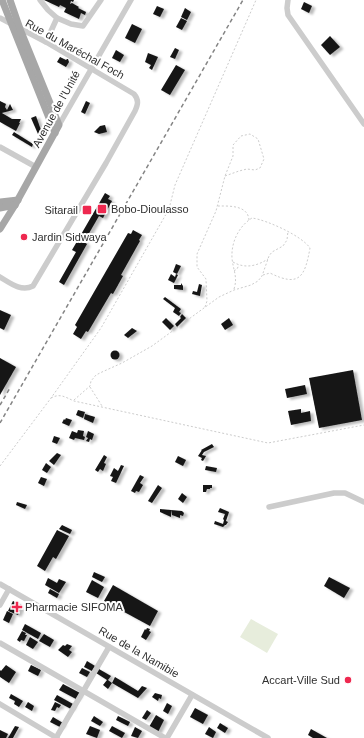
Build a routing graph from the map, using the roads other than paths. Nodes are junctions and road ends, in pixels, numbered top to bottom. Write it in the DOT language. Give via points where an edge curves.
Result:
graph roads {
  1 [pos="2,0"];
  2 [pos="10,0"];
  3 [pos="40,0"];
  4 [pos="101,0"];
  5 [pos="131,0"];
  6 [pos="288,0"];
  7 [pos="5,8"];
  8 [pos="0,18"];
  9 [pos="57,18"];
  10 [pos="12,25"];
  11 [pos="20,29"];
  12 [pos="46,42"];
  13 [pos="91,68"];
  14 [pos="59,124"];
  15 [pos="364,124"];
  16 [pos="55,133"];
  17 [pos="0,147"];
  18 [pos="36,167"];
  19 [pos="0,202"];
  20 [pos="16,202"];
  21 [pos="0,208"];
  22 [pos="0,229"];
  23 [pos="0,277"];
  24 [pos="364,502"];
  25 [pos="269,507"];
  26 [pos="0,584"];
  27 [pos="9,590"];
  28 [pos="0,605"];
  29 [pos="0,643"];
  30 [pos="109,647"];
  31 [pos="83,691"];
  32 [pos="192,695"];
  33 [pos="0,704"];
  34 [pos="56,738"];
  35 [pos="166,738"];
  36 [pos="268,738"];
  1 -- 7 [label="main road"];
  2 -- 7 [label="street"];
  2 -- 11 [label="main road"];
  3 -- 9 [label="street"];
  4 -- 9 [label="street" via="84,26"];
  5 -- 13 [label="street, Avenue de l'Unité"];
  6 -- 15 [label="street" via="288,15"];
  7 -- 10 [label="main road"];
  8 -- 10 [label="street, Rue du Maréchal Foch"];
  9 -- 12 [label="street"];
  10 -- 11 [label="street, Rue du Maréchal Foch"];
  10 -- 16 [label="main road"];
  11 -- 12 [label="street, Rue du Maréchal Foch"];
  11 -- 14 [label="main road"];
  12 -- 13 [label="street, Rue du Maréchal Foch"];
  13 -- 14 [label="street, Avenue de l'Unité"];
  13 -- 23 [label="street, Rue du Maréchal Foch" via="134,94 138,99 138,105 33,286 28,289 22,288"];
  14 -- 16 [label="main road, Avenue de l'Unité"];
  16 -- 18 [label="main road, Avenue de l'Unité"];
  17 -- 18 [label="street"];
  18 -- 20 [label="main road, Avenue de l'Unité"];
  19 -- 20 [label="main road"];
  20 -- 21 [label="main road"];
  20 -- 22 [label="main road, Avenue de l'Unité"];
  24 -- 25 [label="street" via="345,493 334,493"];
  26 -- 27 [label="street, Rue de la Namibie"];
  27 -- 28 [label="street"];
  27 -- 30 [label="street, Rue de la Namibie"];
  29 -- 31 [label="street"];
  30 -- 31 [label="street"];
  30 -- 32 [label="street, Rue de la Namibie"];
  31 -- 34 [label="street"];
  31 -- 35 [label="street"];
  32 -- 35 [label="street"];
  32 -- 36 [label="street, Rue de la Namibie"];
  33 -- 34 [label="street"];
}
